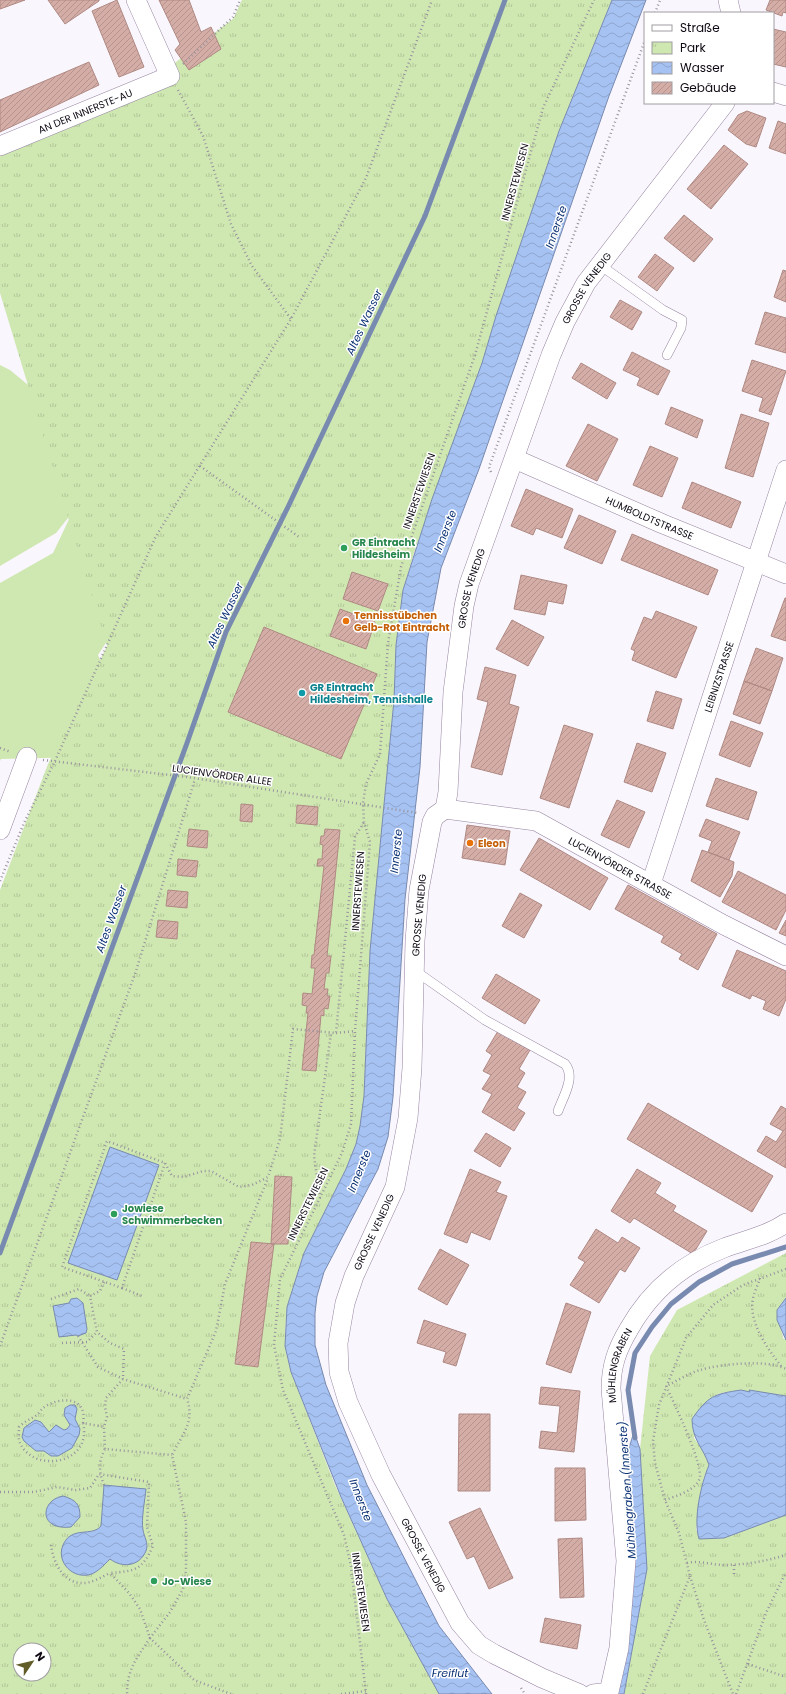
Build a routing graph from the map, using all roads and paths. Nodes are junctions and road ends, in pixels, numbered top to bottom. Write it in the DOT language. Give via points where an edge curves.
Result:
graph roads {
  1 [pos="136,0"];
  2 [pos="240,0"];
  3 [pos="432,0"];
  4 [pos="594,0"];
  5 [pos="660,0"];
  6 [pos="728,0"];
  7 [pos="655,12"];
  8 [pos="731,12"];
  9 [pos="644,43"];
  10 [pos="170,76"];
  11 [pos="774,92"];
  12 [pos="786,96"];
  13 [pos="724,104"];
  14 [pos="0,146"];
  15 [pos="600,265"];
  16 [pos="291,319"];
  17 [pos="667,355"];
  18 [pos="514,459"];
  19 [pos="200,466"];
  20 [pos="786,470"];
  21 [pos="491,474"];
  22 [pos="299,537"];
  23 [pos="757,562"];
  24 [pos="786,574"];
  25 [pos="27,757"];
  26 [pos="70,763"];
  27 [pos="195,779"];
  28 [pos="363,803"];
  29 [pos="445,809"];
  30 [pos="419,813"];
  31 [pos="364,822"];
  32 [pos="0,830"];
  33 [pos="0,881"];
  34 [pos="651,884"];
  35 [pos="786,956"];
  36 [pos="414,970"];
  37 [pos="355,1031"];
  38 [pos="331,1033"];
  39 [pos="336,1033"];
  40 [pos="558,1112"];
  41 [pos="165,1163"];
  42 [pos="268,1177"];
  43 [pos="320,1199"];
  44 [pos="786,1224"];
  45 [pos="786,1269"];
  46 [pos="760,1278"];
  47 [pos="104,1282"];
  48 [pos="122,1288"];
  49 [pos="90,1296"];
  50 [pos="142,1296"];
  51 [pos="51,1299"];
  52 [pos="97,1332"];
  53 [pos="78,1336"];
  54 [pos="62,1343"];
  55 [pos="83,1343"];
  56 [pos="0,1346"];
  57 [pos="781,1366"];
  58 [pos="786,1369"];
  59 [pos="123,1379"];
  60 [pos="666,1386"];
  61 [pos="187,1399"];
  62 [pos="83,1423"];
  63 [pos="104,1427"];
  64 [pos="105,1449"];
  65 [pos="172,1455"];
  66 [pos="99,1474"];
  67 [pos="104,1485"];
  68 [pos="0,1492"];
  69 [pos="665,1500"];
  70 [pos="51,1545"];
  71 [pos="786,1555"];
  72 [pos="687,1563"];
  73 [pos="734,1565"];
  74 [pos="786,1572"];
  75 [pos="110,1573"];
  76 [pos="734,1574"];
  77 [pos="690,1576"];
  78 [pos="150,1638"];
  79 [pos="748,1664"];
  80 [pos="786,1677"];
  81 [pos="366,1693"];
  82 [pos="601,1693"];
  83 [pos="127,1694"];
  84 [pos="231,1694"];
  85 [pos="341,1694"];
  86 [pos="580,1694"];
  87 [pos="643,1694"];
  88 [pos="733,1694"];
  89 [pos="736,1694"];
  1 -- 10 [label="street"];
  2 -- 10 [label="path" via="233,18"];
  3 -- 16 [label="path" via="366,178"];
  4 -- 28 [label="path, INNERSTEWIESEN" via="543,108 475,355 401,567 388,643 380,754 366,784"];
  5 -- 7 [label="path"];
  6 -- 8 [label="street"];
  9 -- 21 [label="path" via="489,467"];
  10 -- 14 [label="street, AN DER INNERSTE-AU"];
  10 -- 16 [label="path" via="203,136 231,224 252,266"];
  11 -- 12 [label="street"];
  13 -- 15 [label="street, GROSSE VENEDIG"];
  15 -- 17 [label="lane" via="662,310 682,320 682,328"];
  15 -- 18 [label="street, GROSSE VENEDIG" via="579,294 565,322"];
  16 -- 19 [label="path"];
  18 -- 23 [label="street, HUMBOLDTSTRASSE"];
  18 -- 29 [label="street, GROSSE VENEDIG" via="468,584 453,692"];
  19 -- 22 [label="path"];
  19 -- 33 [label="path" via="156,536 55,761 24,823"];
  20 -- 23 [label="street, LEIBNIZSTRASSE"];
  23 -- 24 [label="street, HUMBOLDTSTRASSE"];
  23 -- 34 [label="street, LEIBNIZSTRASSE"];
  25 -- 32 [label="street"];
  26 -- 27 [label="path, LUCIENVÖRDER ALLEE"];
  27 -- 28 [label="path, LUCIENVÖRDER ALLEE"];
  27 -- 56 [label="path" via="136,971"];
  28 -- 30 [label="path, LUCIENVÖRDER ALLEE"];
  28 -- 31 [label="path, INNERSTEWIESEN"];
  29 -- 34 [label="street, LUCIENVÖRDER STRASSE" via="536,821"];
  29 -- 36 [label="street, GROSSE VENEDIG" via="434,816 425,851 419,890"];
  31 -- 37 [label="path, INNERSTEWIESEN" via="370,842"];
  31 -- 39 [label="path" via="355,837"];
  34 -- 35 [label="street, LUCIENVÖRDER STRASSE"];
  36 -- 40 [label="lane" via="485,1020 565,1064 570,1070 570,1078"];
  36 -- 86 [label="street, GROSSE VENEDIG" via="411,1092 401,1160 395,1187 354,1276 345,1303 338,1343 339,1372 348,1402 381,1476 460,1623 479,1645 494,1654"];
  37 -- 39 [label="path"];
  37 -- 43 [label="path, INNERSTEWIESEN" via="351,1124 342,1153"];
  38 -- 39 [label="path"];
  38 -- 42 [label="path" via="293,1029 280,1139"];
  38 -- 43 [label="path" via="314,1156"];
  41 -- 42 [label="path" via="172,1176 184,1177 211,1171 239,1187 252,1185"];
  41 -- 47 [label="path" via="107,1141 62,1267"];
  41 -- 48 [label="path"];
  42 -- 61 [label="path" via="225,1284 216,1331"];
  43 -- 81 [label="path, INNERSTEWIESEN" via="280,1279 274,1345 283,1390 344,1535 351,1566"];
  44 -- 82 [label="street, MÜHLENGRABEN" via="773,1232 701,1258 668,1279 640,1310 614,1358 610,1389 626,1561 619,1648"];
  45 -- 46 [label="path"];
  46 -- 57 [label="path" via="752,1299 754,1315 759,1333 768,1350"];
  46 -- 60 [label="path" via="743,1285 713,1305 686,1338"];
  47 -- 48 [label="path"];
  47 -- 49 [label="path" via="100,1291"];
  48 -- 50 [label="path"];
  49 -- 51 [label="path" via="79,1289"];
  49 -- 52 [label="path"];
  52 -- 55 [label="path"];
  52 -- 59 [label="path" via="110,1343 124,1349"];
  53 -- 55 [label="path"];
  54 -- 55 [label="path"];
  55 -- 59 [label="path" via="98,1367"];
  57 -- 58 [label="path"];
  57 -- 60 [label="path" via="748,1362 700,1370"];
  59 -- 61 [label="path"];
  59 -- 63 [label="path" via="106,1398 107,1417"];
  60 -- 69 [label="path" via="659,1404 653,1441 655,1463"];
  60 -- 69 [label="path" via="698,1462 701,1476 699,1482 686,1491"];
  61 -- 65 [label="path" via="191,1410 190,1420"];
  62 -- 62 [label="path" via="83,1442 77,1452 66,1459 45,1460 28,1454 19,1442 20,1427 27,1419 58,1401 67,1400 83,1407"];
  62 -- 63 [label="path"];
  63 -- 64 [label="path"];
  64 -- 65 [label="path"];
  64 -- 66 [label="path"];
  65 -- 78 [label="path" via="186,1522 186,1570 183,1589 170,1612"];
  66 -- 67 [label="path"];
  66 -- 68 [label="path" via="90,1488 76,1490 57,1487 34,1492"];
  66 -- 75 [label="path" via="149,1482 147,1527 153,1546 146,1562 132,1571"];
  69 -- 72 [label="path" via="679,1533"];
  70 -- 75 [label="path" via="52,1558 70,1580 81,1583"];
  71 -- 73 [label="path"];
  72 -- 73 [label="path"];
  72 -- 77 [label="path"];
  73 -- 76 [label="path"];
  74 -- 79 [label="path" via="766,1613"];
  75 -- 78 [label="path" via="140,1609"];
  77 -- 87 [label="path"];
  77 -- 88 [label="path"];
  78 -- 83 [label="path" via="132,1666"];
  78 -- 84 [label="path" via="194,1680"];
  79 -- 80 [label="path"];
  79 -- 89 [label="path"];
  81 -- 85 [label="path"];
}
